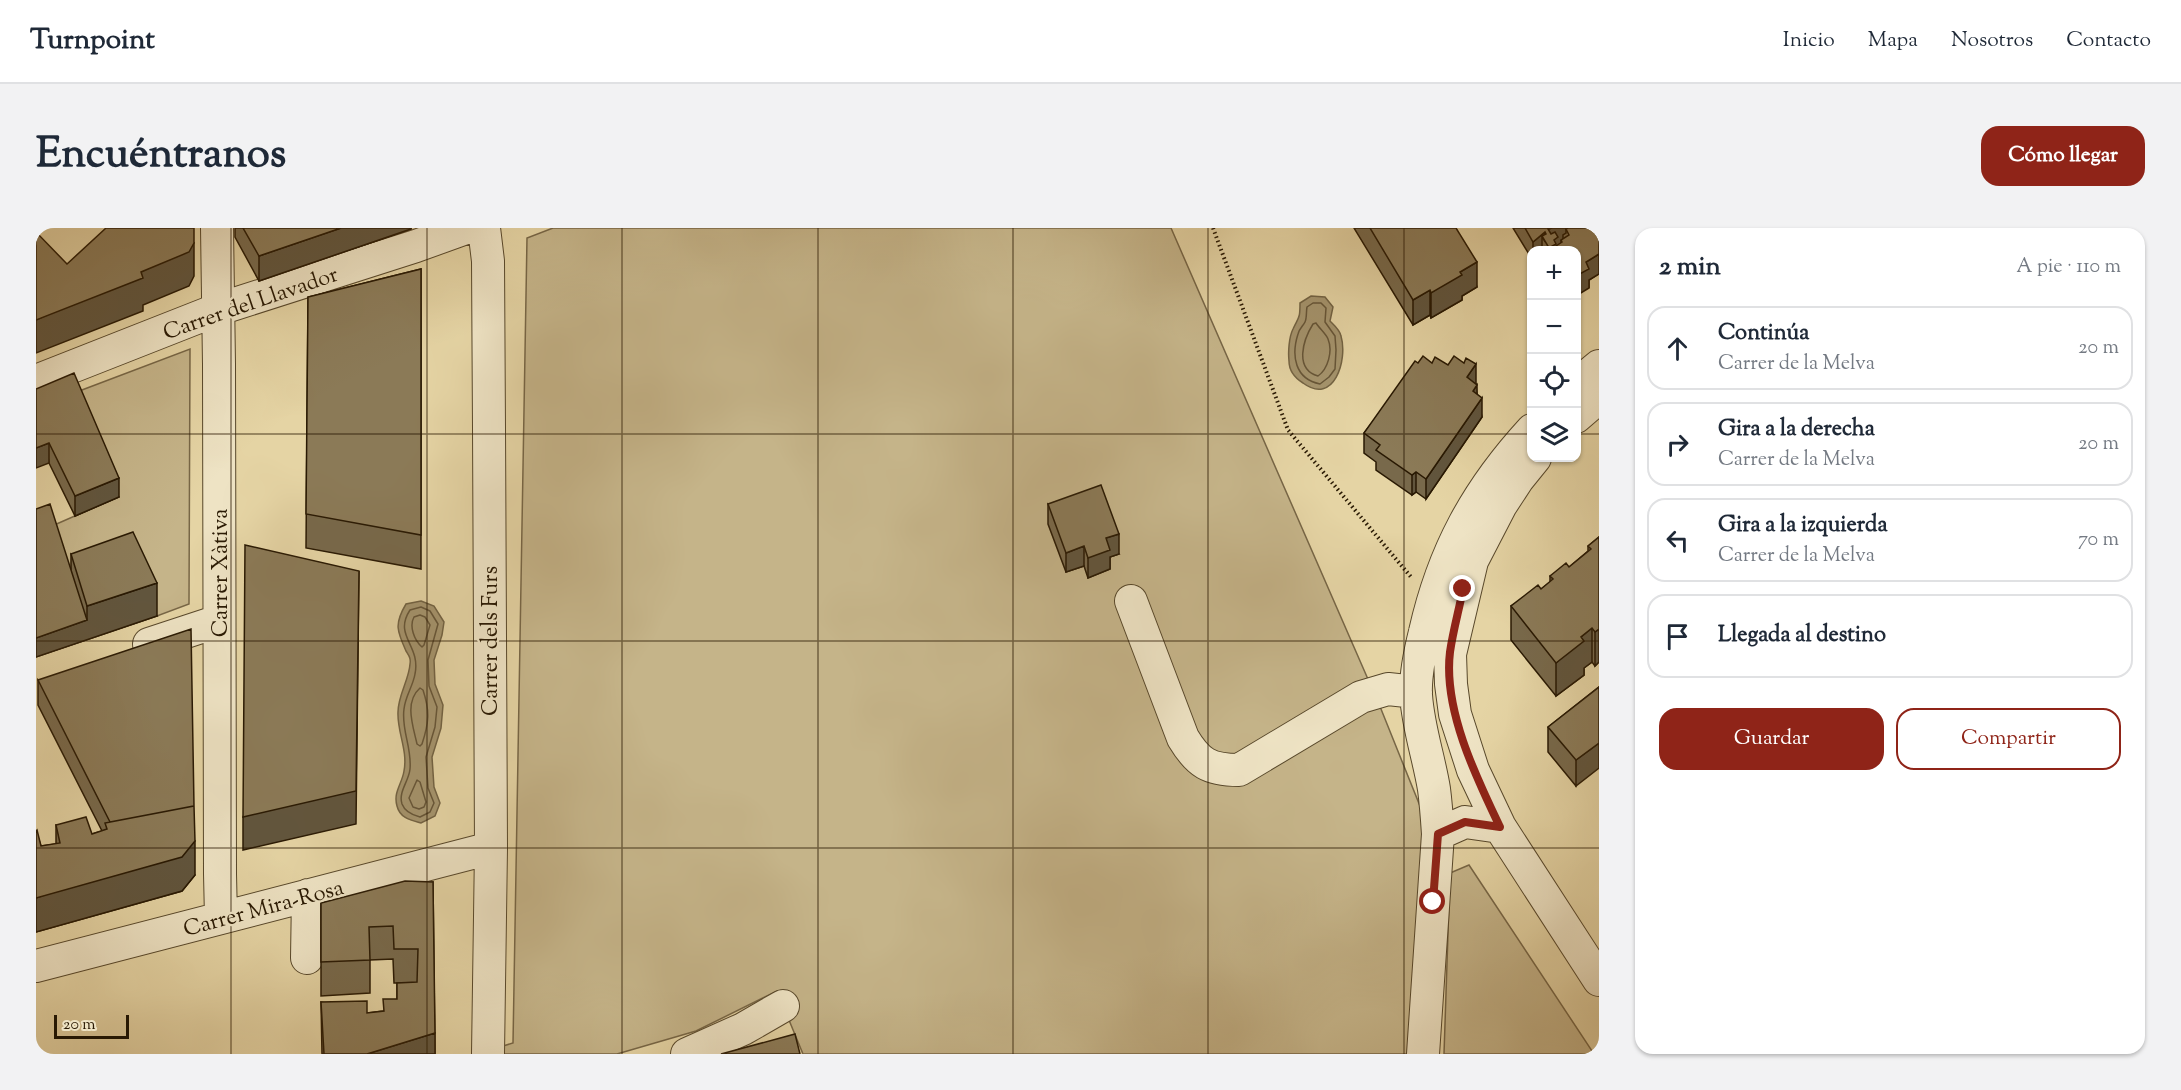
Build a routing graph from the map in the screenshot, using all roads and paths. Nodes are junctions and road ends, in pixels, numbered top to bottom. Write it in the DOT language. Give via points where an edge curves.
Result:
graph roads {
  1 [pos="217,228"];
  2 [pos="466,228"];
  3 [pos="484,228"];
  4 [pos="1213,228"];
  5 [pos="219,309"];
  6 [pos="1599,366"];
  7 [pos="36,381"];
  8 [pos="1581,381"];
  9 [pos="1599,397"];
  10 [pos="1581,413"];
  11 [pos="1527,435"];
  12 [pos="1532,462"];
  13 [pos="1131,601"];
  14 [pos="1432,601"];
  15 [pos="219,621"];
  16 [pos="122,653"];
  17 [pos="1416,692"];
  18 [pos="1500,827"];
  19 [pos="1438,834"];
  20 [pos="491,848"];
  21 [pos="308,895"];
  22 [pos="221,918"];
  23 [pos="307,958"];
  24 [pos="36,966"];
  25 [pos="1599,980"];
  26 [pos="783,1006"];
  27 [pos="488,1054"];
  28 [pos="687,1054"];
  29 [pos="1423,1054"];
  1 -- 5 [label="street, Carrer Xàtiva"];
  2 -- 5 [label="street, Carrer del Llavador"];
  3 -- 20 [label="street, Carrer dels Furs" via="488,261"];
  4 -- 14 [label="path" via="1288,430"];
  5 -- 7 [label="street, Carrer del Llavador"];
  5 -- 15 [label="street, Carrer Xàtiva"];
  6 -- 8 [label="street"];
  9 -- 10 [label="street"];
  11 -- 14 [label="street" via="1509,454 1464,522"];
  12 -- 18 [label="street" via="1501,505 1472,561 1450,654 1455,714 1473,770"];
  13 -- 17 [label="street" via="1183,738 1194,756 1218,770 1239,770 1361,697 1388,689"];
  14 -- 17 [label="street"];
  15 -- 16 [label="street"];
  15 -- 22 [label="street, Carrer Xàtiva"];
  17 -- 19 [label="street"];
  18 -- 19 [label="street" via="1465,822"];
  18 -- 25 [label="street"];
  19 -- 29 [label="street"];
  20 -- 21 [label="street, Carrer Mira-Rosa"];
  20 -- 27 [label="street, Carrer dels Furs"];
  21 -- 22 [label="street, Carrer Mira-Rosa"];
  21 -- 23 [label="street"];
  22 -- 24 [label="street, Carrer Mira-Rosa"];
  26 -- 28 [label="street"];
}
